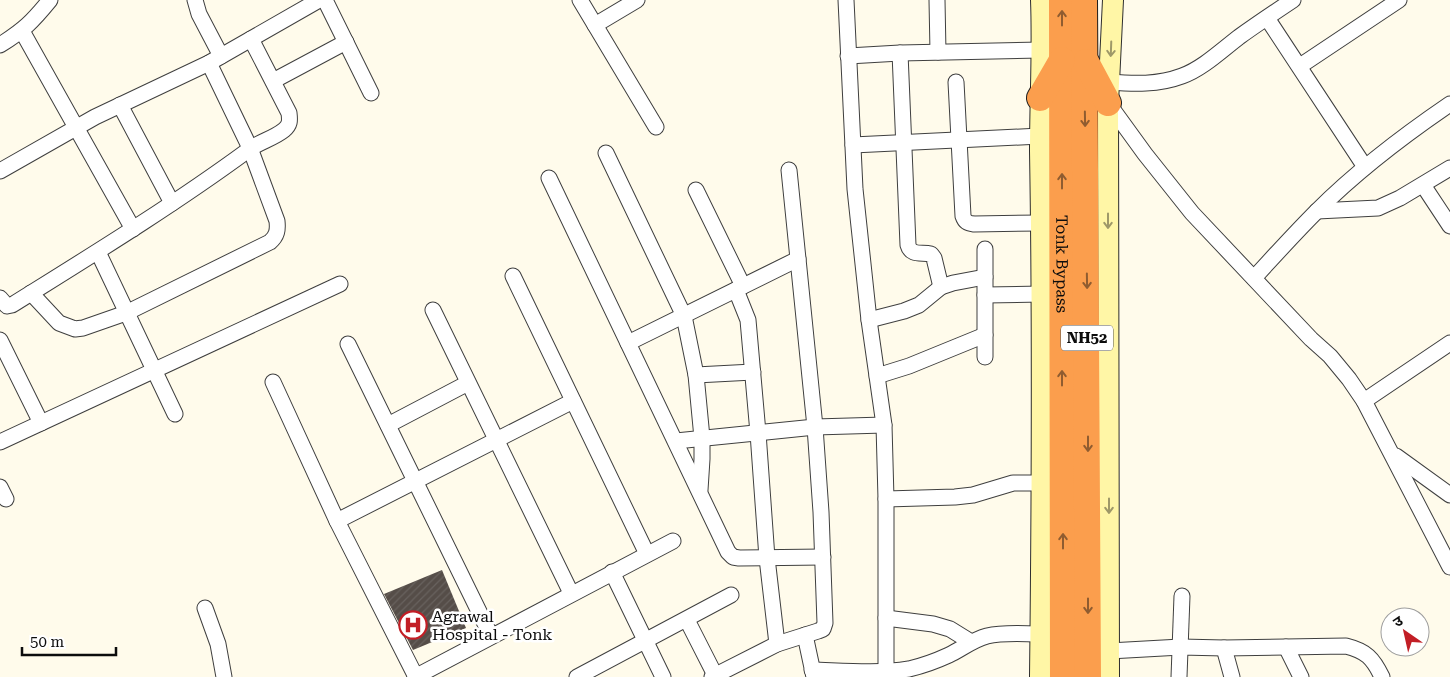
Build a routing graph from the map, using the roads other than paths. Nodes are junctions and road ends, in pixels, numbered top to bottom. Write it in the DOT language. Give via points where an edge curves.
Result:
graph roads {
  1 [pos="50,0"];
  2 [pos="195,0"];
  3 [pos="319,0"];
  4 [pos="325,0"];
  5 [pos="580,0"];
  6 [pos="637,0"];
  7 [pos="846,0"];
  8 [pos="937,0"];
  9 [pos="1041,0"];
  10 [pos="1062,0"];
  11 [pos="1084,0"];
  12 [pos="1113,0"];
  13 [pos="1293,0"];
  14 [pos="1399,0"];
  15 [pos="1267,18"];
  16 [pos="595,25"];
  17 [pos="22,31"];
  18 [pos="251,39"];
  19 [pos="346,42"];
  20 [pos="0,45"];
  21 [pos="938,52"];
  22 [pos="900,53"];
  23 [pos="848,56"];
  24 [pos="1063,56"];
  25 [pos="215,59"];
  26 [pos="1300,66"];
  27 [pos="272,81"];
  28 [pos="956,82"];
  29 [pos="1109,92"];
  30 [pos="371,93"];
  31 [pos="1040,98"];
  32 [pos="1450,104"];
  33 [pos="120,105"];
  34 [pos="656,126"];
  35 [pos="76,127"];
  36 [pos="1040,136"];
  37 [pos="958,140"];
  38 [pos="904,143"];
  39 [pos="853,145"];
  40 [pos="250,148"];
  41 [pos="606,154"];
  42 [pos="1365,167"];
  43 [pos="1450,168"];
  44 [pos="789,170"];
  45 [pos="0,171"];
  46 [pos="549,178"];
  47 [pos="1423,184"];
  48 [pos="696,190"];
  49 [pos="172,203"];
  50 [pos="1317,211"];
  51 [pos="1041,223"];
  52 [pos="1450,226"];
  53 [pos="133,228"];
  54 [pos="985,248"];
  55 [pos="98,252"];
  56 [pos="798,259"];
  57 [pos="513,276"];
  58 [pos="985,278"];
  59 [pos="1254,278"];
  60 [pos="340,284"];
  61 [pos="940,287"];
  62 [pos="740,288"];
  63 [pos="31,293"];
  64 [pos="1042,294"];
  65 [pos="985,295"];
  66 [pos="0,299"];
  67 [pos="433,310"];
  68 [pos="126,313"];
  69 [pos="684,316"];
  70 [pos="868,320"];
  71 [pos="985,335"];
  72 [pos="0,340"];
  73 [pos="628,343"];
  74 [pos="1450,343"];
  75 [pos="348,344"];
  76 [pos="985,357"];
  77 [pos="7,370"];
  78 [pos="153,370"];
  79 [pos="753,372"];
  80 [pos="696,375"];
  81 [pos="877,376"];
  82 [pos="272,382"];
  83 [pos="468,383"];
  84 [pos="573,401"];
  85 [pos="1364,401"];
  86 [pos="174,414"];
  87 [pos="41,423"];
  88 [pos="388,425"];
  89 [pos="884,425"];
  90 [pos="815,426"];
  91 [pos="758,433"];
  92 [pos="702,438"];
  93 [pos="496,440"];
  94 [pos="676,441"];
  95 [pos="0,442"];
  96 [pos="1393,454"];
  97 [pos="415,482"];
  98 [pos="1042,483"];
  99 [pos="700,491"];
  100 [pos="1450,495"];
  101 [pos="886,499"];
  102 [pos="337,521"];
  103 [pos="673,541"];
  104 [pos="647,554"];
  105 [pos="823,557"];
  106 [pos="767,558"];
  107 [pos="1450,567"];
  108 [pos="612,572"];
  109 [pos="571,593"];
  110 [pos="732,595"];
  111 [pos="1182,596"];
  112 [pos="205,608"];
  113 [pos="886,618"];
  114 [pos="687,620"];
  115 [pos="1041,634"];
  116 [pos="491,636"];
  117 [pos="805,636"];
  118 [pos="646,642"];
  119 [pos="971,642"];
  120 [pos="777,644"];
  121 [pos="1181,647"];
  122 [pos="1286,647"];
  123 [pos="1224,648"];
  124 [pos="1109,651"];
  125 [pos="813,674"];
  126 [pos="886,674"];
  127 [pos="713,676"];
  128 [pos="224,677"];
  129 [pos="416,677"];
  130 [pos="577,677"];
  131 [pos="663,677"];
  132 [pos="1040,677"];
  133 [pos="1063,677"];
  134 [pos="1088,677"];
  135 [pos="1109,677"];
  136 [pos="1180,677"];
  137 [pos="1232,677"];
  138 [pos="1301,677"];
  139 [pos="1382,677"];
  1 -- 17 [label="street"];
  2 -- 25 [label="street"];
  3 -- 18 [label="street"];
  4 -- 19 [label="street"];
  5 -- 16 [label="street"];
  6 -- 16 [label="street"];
  7 -- 23 [label="street"];
  8 -- 21 [label="street"];
  9 -- 24 [label="street"];
  24 -- 10 [label="highway, Tonk Bypass / NH52, one-way"];
  11 -- 24 [label="highway, NH52"];
  12 -- 29 [label="street, one-way"];
  13 -- 15 [label="street"];
  14 -- 26 [label="street"];
  15 -- 26 [label="street"];
  15 -- 29 [label="street" via="1217,56 1184,76"];
  16 -- 34 [label="street"];
  17 -- 20 [label="street"];
  17 -- 35 [label="street"];
  18 -- 25 [label="street"];
  18 -- 27 [label="street"];
  19 -- 27 [label="street"];
  19 -- 30 [label="street"];
  21 -- 22 [label="street"];
  21 -- 24 [label="street"];
  22 -- 23 [label="street"];
  22 -- 38 [label="street"];
  23 -- 39 [label="street"];
  24 -- 29 [label="highway"];
  24 -- 31 [label="highway"];
  133 -- 24 [label="highway, Tonk Bypass / NH52, one-way"];
  24 -- 134 [label="highway, NH52, one-way"];
  25 -- 33 [label="street"];
  25 -- 40 [label="street"];
  26 -- 42 [label="street"];
  27 -- 40 [label="street" via="290,121 282,132"];
  28 -- 37 [label="street"];
  29 -- 59 [label="street" via="1145,154 1192,213"];
  29 -- 124 [label="street, one-way"];
  31 -- 36 [label="street"];
  32 -- 42 [label="street" via="1409,131"];
  33 -- 35 [label="street"];
  33 -- 49 [label="street"];
  35 -- 45 [label="street"];
  35 -- 53 [label="street"];
  36 -- 37 [label="street"];
  36 -- 51 [label="street"];
  37 -- 38 [label="street"];
  37 -- 51 [label="street" via="964,220 974,224"];
  38 -- 39 [label="street"];
  38 -- 61 [label="street" via="909,250 931,254"];
  39 -- 70 [label="street"];
  40 -- 49 [label="street"];
  40 -- 68 [label="street" via="277,221 276,237"];
  41 -- 69 [label="street"];
  42 -- 50 [label="street"];
  43 -- 47 [label="street"];
  44 -- 56 [label="street"];
  46 -- 73 [label="street"];
  47 -- 50 [label="street" via="1378,208"];
  47 -- 52 [label="street"];
  48 -- 62 [label="street"];
  49 -- 53 [label="street"];
  50 -- 59 [label="street"];
  51 -- 64 [label="street"];
  53 -- 55 [label="street"];
  54 -- 58 [label="street"];
  55 -- 63 [label="street"];
  55 -- 68 [label="street"];
  56 -- 62 [label="street"];
  56 -- 90 [label="street"];
  57 -- 84 [label="street"];
  58 -- 61 [label="street"];
  58 -- 65 [label="street"];
  59 -- 85 [label="street" via="1330,356"];
  60 -- 78 [label="street"];
  61 -- 70 [label="street" via="919,304"];
  62 -- 69 [label="street"];
  62 -- 79 [label="street" via="748,320"];
  63 -- 66 [label="street" via="7,306"];
  63 -- 68 [label="street" via="59,323 75,329"];
  64 -- 65 [label="street"];
  64 -- 98 [label="street"];
  65 -- 71 [label="street"];
  67 -- 83 [label="street"];
  68 -- 78 [label="street"];
  69 -- 73 [label="street"];
  69 -- 80 [label="street"];
  70 -- 81 [label="street"];
  71 -- 76 [label="street"];
  71 -- 81 [label="street"];
  72 -- 77 [label="street"];
  73 -- 94 [label="street"];
  74 -- 85 [label="street"];
  75 -- 88 [label="street"];
  77 -- 87 [label="street"];
  78 -- 86 [label="street"];
  78 -- 87 [label="street"];
  79 -- 80 [label="street"];
  79 -- 91 [label="street"];
  80 -- 92 [label="street"];
  81 -- 89 [label="street"];
  82 -- 102 [label="street"];
  83 -- 88 [label="street"];
  83 -- 93 [label="street"];
  84 -- 93 [label="street"];
  84 -- 104 [label="street"];
  85 -- 96 [label="street"];
  87 -- 95 [label="street"];
  88 -- 97 [label="street"];
  89 -- 90 [label="street"];
  89 -- 101 [label="street"];
  90 -- 91 [label="street"];
  90 -- 105 [label="street"];
  91 -- 92 [label="street"];
  91 -- 106 [label="street"];
  92 -- 94 [label="street"];
  92 -- 99 [label="street"];
  93 -- 97 [label="street"];
  93 -- 109 [label="street"];
  94 -- 99 [label="street"];
  96 -- 100 [label="street"];
  96 -- 107 [label="street"];
  97 -- 102 [label="street"];
  97 -- 116 [label="street"];
  98 -- 101 [label="street" via="1013,483 974,495"];
  98 -- 115 [label="street"];
  99 -- 106 [label="street" via="733,557"];
  101 -- 113 [label="street"];
  102 -- 129 [label="street"];
  103 -- 104 [label="street"];
  104 -- 108 [label="street"];
  105 -- 106 [label="street"];
  105 -- 117 [label="street" via="825,623 823,629"];
  106 -- 120 [label="street"];
  108 -- 109 [label="street"];
  108 -- 118 [label="street"];
  109 -- 116 [label="street"];
  110 -- 114 [label="street"];
  111 -- 121 [label="street"];
  112 -- 128 [label="street" via="218,644"];
  113 -- 119 [label="street" via="933,624 950,629"];
  113 -- 126 [label="street"];
  114 -- 118 [label="street"];
  114 -- 127 [label="street"];
  115 -- 119 [label="street" via="987,636"];
  115 -- 132 [label="street"];
  116 -- 129 [label="street"];
  117 -- 120 [label="street"];
  117 -- 125 [label="street"];
  118 -- 130 [label="street"];
  118 -- 131 [label="street"];
  119 -- 126 [label="street" via="927,664"];
  120 -- 127 [label="street"];
  121 -- 123 [label="street"];
  121 -- 124 [label="street"];
  121 -- 136 [label="street"];
  122 -- 123 [label="street"];
  122 -- 138 [label="street"];
  122 -- 139 [label="street" via="1346,646 1359,649 1369,656"];
  123 -- 137 [label="street"];
  124 -- 135 [label="street"];
  125 -- 126 [label="street"];
}
